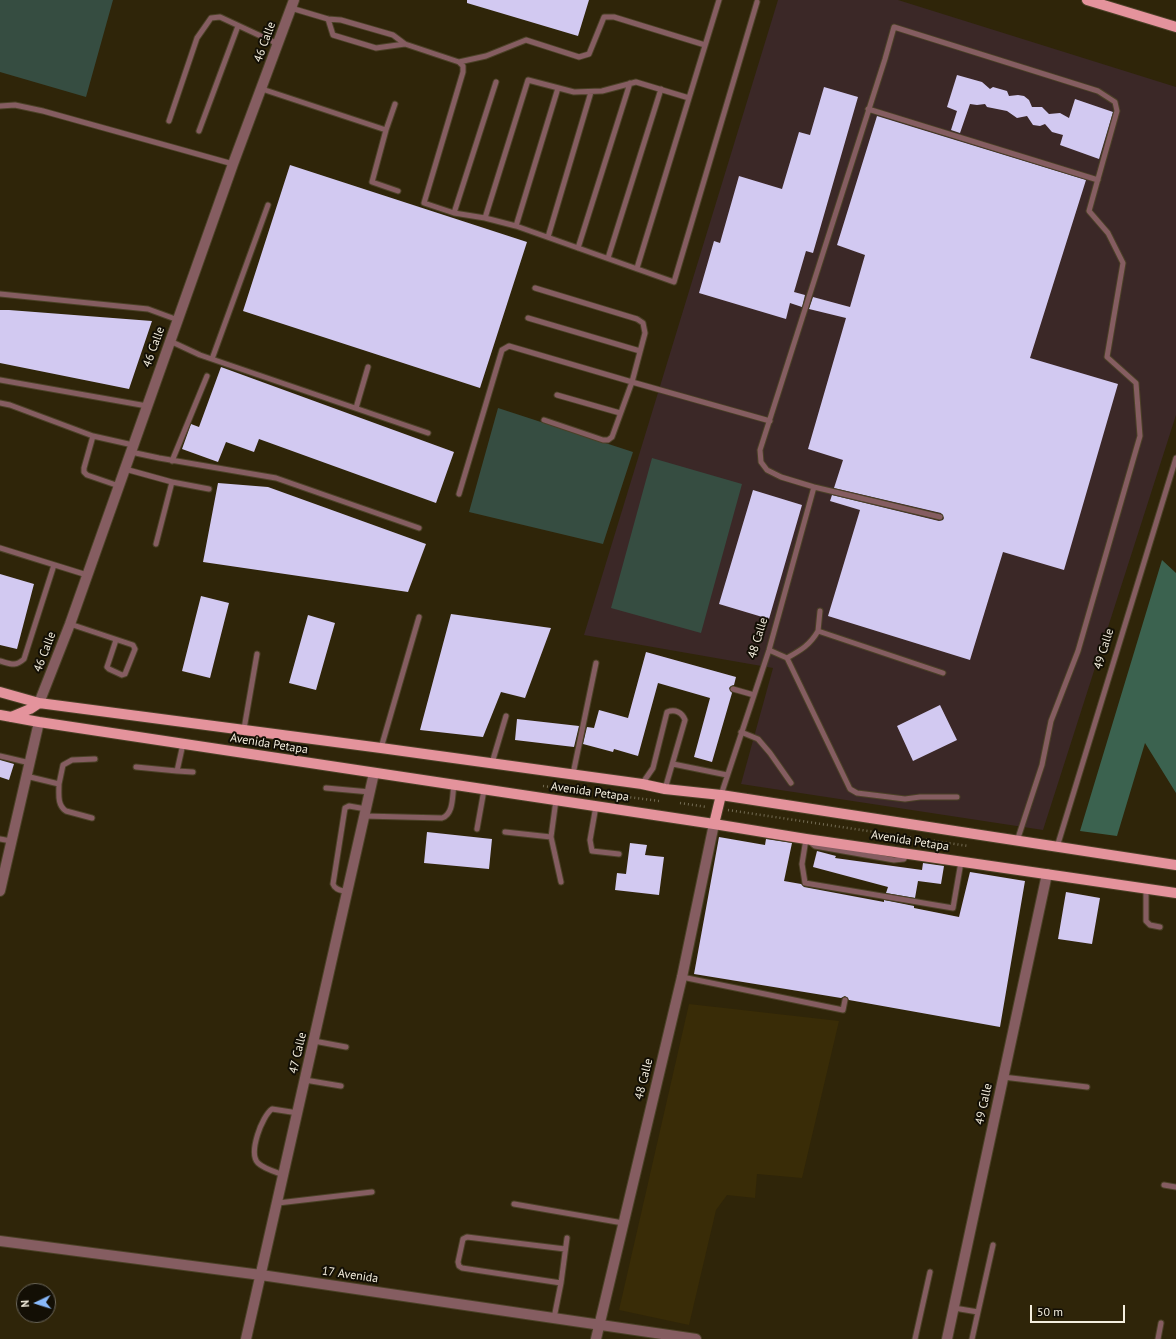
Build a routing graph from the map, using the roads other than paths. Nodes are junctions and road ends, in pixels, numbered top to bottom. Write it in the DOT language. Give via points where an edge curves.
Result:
graph roads {
  1 [pos="719,0"];
  2 [pos="1087,0"];
  3 [pos="757,2"];
  4 [pos="293,4"];
  5 [pos="328,19"];
  6 [pos="238,26"];
  7 [pos="1176,27"];
  8 [pos="278,44"];
  9 [pos="405,44"];
  10 [pos="705,45"];
  11 [pos="459,62"];
  12 [pos="496,82"];
  13 [pos="630,83"];
  14 [pos="558,88"];
  15 [pos="262,89"];
  16 [pos="661,90"];
  17 [pos="591,92"];
  18 [pos="689,98"];
  19 [pos="395,104"];
  20 [pos="0,106"];
  21 [pos="868,109"];
  22 [pos="169,120"];
  23 [pos="386,130"];
  24 [pos="199,131"];
  25 [pos="233,164"];
  26 [pos="1098,180"];
  27 [pos="398,191"];
  28 [pos="268,205"];
  29 [pos="454,213"];
  30 [pos="485,218"];
  31 [pos="516,226"];
  32 [pos="548,237"];
  33 [pos="578,248"];
  34 [pos="608,258"];
  35 [pos="637,268"];
  36 [pos="535,288"];
  37 [pos="0,294"];
  38 [pos="528,318"];
  39 [pos="178,320"];
  40 [pos="170,341"];
  41 [pos="640,351"];
  42 [pos="212,359"];
  43 [pos="368,367"];
  44 [pos="207,376"];
  45 [pos="0,380"];
  46 [pos="632,382"];
  47 [pos="557,395"];
  48 [pos="0,403"];
  49 [pos="147,406"];
  50 [pos="356,408"];
  51 [pos="620,414"];
  52 [pos="544,420"];
  53 [pos="770,421"];
  54 [pos="428,433"];
  55 [pos="94,436"];
  56 [pos="132,448"];
  57 [pos="1176,458"];
  58 [pos="172,461"];
  59 [pos="125,469"];
  60 [pos="172,482"];
  61 [pos="118,486"];
  62 [pos="814,486"];
  63 [pos="209,489"];
  64 [pos="459,494"];
  65 [pos="940,517"];
  66 [pos="419,528"];
  67 [pos="156,544"];
  68 [pos="0,548"];
  69 [pos="54,565"];
  70 [pos="87,575"];
  71 [pos="820,611"];
  72 [pos="419,616"];
  73 [pos="70,624"];
  74 [pos="818,630"];
  75 [pos="116,640"];
  76 [pos="769,650"];
  77 [pos="257,654"];
  78 [pos="787,658"];
  79 [pos="0,661"];
  80 [pos="596,663"];
  81 [pos="943,673"];
  82 [pos="733,689"];
  83 [pos="0,692"];
  84 [pos="754,695"];
  85 [pos="39,703"];
  86 [pos="0,715"];
  87 [pos="506,716"];
  88 [pos="10,717"];
  89 [pos="39,722"];
  90 [pos="244,729"];
  91 [pos="741,732"];
  92 [pos="183,744"];
  93 [pos="381,748"];
  94 [pos="0,756"];
  95 [pos="95,759"];
  96 [pos="30,763"];
  97 [pos="492,763"];
  98 [pos="672,764"];
  99 [pos="136,768"];
  100 [pos="177,771"];
  101 [pos="193,772"];
  102 [pos="374,773"];
  103 [pos="573,774"];
  104 [pos="727,775"];
  105 [pos="26,776"];
  106 [pos="790,783"];
  107 [pos="59,784"];
  108 [pos="642,784"];
  109 [pos="454,785"];
  110 [pos="326,788"];
  111 [pos="665,789"];
  112 [pos="484,790"];
  113 [pos="370,792"];
  114 [pos="721,795"];
  115 [pos="957,797"];
  116 [pos="556,800"];
  117 [pos="596,806"];
  118 [pos="365,813"];
  119 [pos="92,818"];
  120 [pos="714,824"];
  121 [pos="477,829"];
  122 [pos="505,832"];
  123 [pos="550,837"];
  124 [pos="0,839"];
  125 [pos="806,839"];
  126 [pos="11,841"];
  127 [pos="1017,841"];
  128 [pos="1057,848"];
  129 [pos="619,854"];
  130 [pos="961,862"];
  131 [pos="1176,865"];
  132 [pos="1047,874"];
  133 [pos="561,882"];
  134 [pos="1146,889"];
  135 [pos="0,891"];
  136 [pos="347,892"];
  137 [pos="1176,893"];
  138 [pos="1160,927"];
  139 [pos="682,977"];
  140 [pos="845,1000"];
  141 [pos="314,1041"];
  142 [pos="346,1047"];
  143 [pos="1003,1078"];
  144 [pos="305,1080"];
  145 [pos="341,1086"];
  146 [pos="1087,1087"];
  147 [pos="298,1113"];
  148 [pos="284,1175"];
  149 [pos="1164,1185"];
  150 [pos="1176,1187"];
  151 [pos="372,1192"];
  152 [pos="278,1203"];
  153 [pos="514,1204"];
  154 [pos="623,1223"];
  155 [pos="567,1238"];
  156 [pos="0,1241"];
  157 [pos="993,1245"];
  158 [pos="565,1249"];
  159 [pos="930,1272"];
  160 [pos="261,1275"];
  161 [pos="561,1283"];
  162 [pos="954,1308"];
  163 [pos="978,1312"];
  164 [pos="554,1318"];
  165 [pos="1162,1323"];
  166 [pos="599,1325"];
  167 [pos="246,1339"];
  168 [pos="596,1339"];
  169 [pos="696,1339"];
  170 [pos="915,1339"];
  171 [pos="947,1339"];
  172 [pos="972,1339"];
  173 [pos="1158,1339"];
  1 -- 10 [label="lane"];
  2 -- 7 [label="main road"];
  3 -- 35 [label="lane" via="674,282"];
  4 -- 5 [label="lane"];
  4 -- 8 [label="street, 46 Calle"];
  5 -- 9 [label="lane" via="341,20 393,35"];
  5 -- 9 [label="lane" via="333,35 376,48"];
  6 -- 8 [label="lane"];
  6 -- 22 [label="lane" via="220,18 210,18 196,38"];
  6 -- 24 [label="lane"];
  8 -- 15 [label="street, 46 Calle"];
  9 -- 11 [label="lane"];
  10 -- 11 [label="lane" via="614,17 604,17 588,54 579,57 526,40 486,56"];
  10 -- 18 [label="lane"];
  11 -- 29 [label="lane" via="462,72 424,203"];
  12 -- 29 [label="lane"];
  13 -- 16 [label="lane" via="636,82"];
  13 -- 17 [label="lane"];
  13 -- 33 [label="lane"];
  14 -- 17 [label="lane" via="574,92"];
  14 -- 30 [label="lane" via="528,80"];
  14 -- 31 [label="lane"];
  15 -- 23 [label="lane"];
  15 -- 25 [label="street, 46 Calle"];
  16 -- 18 [label="lane"];
  16 -- 34 [label="lane"];
  17 -- 32 [label="lane"];
  18 -- 35 [label="lane"];
  19 -- 23 [label="lane"];
  20 -- 25 [label="lane" via="15,105 43,111"];
  21 -- 26 [label="lane"];
  21 -- 26 [label="lane" via="894,27 901,29 1098,90 1115,102 1117,111"];
  21 -- 53 [label="lane"];
  23 -- 27 [label="lane" via="372,182"];
  25 -- 39 [label="street, 46 Calle"];
  26 -- 127 [label="lane" via="1088,211 1108,233 1123,263 1107,358 1136,383 1140,436 1078,651 1051,721 1042,765"];
  28 -- 42 [label="lane"];
  29 -- 30 [label="lane"];
  30 -- 31 [label="lane"];
  31 -- 32 [label="lane"];
  32 -- 33 [label="lane"];
  33 -- 34 [label="lane"];
  34 -- 35 [label="lane"];
  36 -- 41 [label="lane" via="637,319 643,323 645,333"];
  37 -- 39 [label="lane" via="148,309"];
  38 -- 41 [label="lane"];
  39 -- 40 [label="street, 46 Calle"];
  40 -- 42 [label="lane"];
  40 -- 49 [label="street, 46 Calle"];
  41 -- 46 [label="lane"];
  42 -- 50 [label="lane"];
  43 -- 50 [label="lane"];
  44 -- 58 [label="lane"];
  45 -- 49 [label="lane"];
  46 -- 51 [label="lane"];
  46 -- 53 [label="lane"];
  46 -- 64 [label="lane" via="518,348 504,348"];
  47 -- 51 [label="lane"];
  48 -- 55 [label="lane"];
  49 -- 56 [label="street, 46 Calle"];
  50 -- 54 [label="lane"];
  51 -- 52 [label="lane" via="612,437 608,440"];
  53 -- 62 [label="lane" via="760,450 761,462 767,470 781,477"];
  55 -- 56 [label="lane"];
  55 -- 61 [label="lane" via="84,472"];
  56 -- 58 [label="lane"];
  56 -- 59 [label="street, 46 Calle"];
  57 -- 128 [label="lane, 49 Calle"];
  58 -- 66 [label="lane" via="276,478"];
  59 -- 60 [label="lane"];
  59 -- 61 [label="street, 46 Calle"];
  60 -- 63 [label="lane"];
  60 -- 67 [label="lane"];
  61 -- 70 [label="street, 46 Calle"];
  62 -- 65 [label="lane"];
  62 -- 76 [label="lane, 48 Calle"];
  68 -- 69 [label="lane"];
  69 -- 70 [label="lane"];
  69 -- 79 [label="lane" via="24,659 18,664"];
  70 -- 73 [label="street, 46 Calle"];
  71 -- 74 [label="lane"];
  72 -- 93 [label="lane"];
  73 -- 75 [label="lane"];
  73 -- 85 [label="street, 46 Calle"];
  74 -- 78 [label="lane" via="812,641"];
  74 -- 81 [label="lane"];
  75 -- 75 [label="lane" via="133,645 135,649 125,674 122,675 107,667"];
  76 -- 78 [label="lane"];
  76 -- 84 [label="lane, 48 Calle"];
  77 -- 90 [label="lane"];
  78 -- 115 [label="lane" via="850,789 857,793 905,799"];
  80 -- 103 [label="lane"];
  82 -- 84 [label="lane"];
  83 -- 85 [label="main road, Avenida Petapa"];
  84 -- 91 [label="lane, 48 Calle"];
  85 -- 88 [label="main road"];
  85 -- 90 [label="main road, Avenida Petapa"];
  86 -- 88 [label="main road, Avenida Petapa"];
  87 -- 97 [label="lane"];
  88 -- 89 [label="main road, Avenida Petapa"];
  89 -- 92 [label="main road, Avenida Petapa"];
  89 -- 96 [label="street"];
  90 -- 93 [label="main road, Avenida Petapa"];
  91 -- 104 [label="lane, 48 Calle"];
  91 -- 106 [label="lane" via="758,739"];
  92 -- 100 [label="lane"];
  92 -- 102 [label="main road, Avenida Petapa"];
  93 -- 97 [label="main road, Avenida Petapa"];
  94 -- 96 [label="lane"];
  95 -- 107 [label="lane" via="72,760 63,765"];
  96 -- 105 [label="street"];
  97 -- 103 [label="main road, Avenida Petapa"];
  98 -- 104 [label="lane"];
  98 -- 108 [label="lane" via="685,720 680,712 670,711 665,716 653,768"];
  98 -- 111 [label="lane"];
  99 -- 100 [label="lane"];
  100 -- 101 [label="lane"];
  102 -- 109 [label="main road, Avenida Petapa"];
  102 -- 113 [label="street, 47 Calle"];
  103 -- 108 [label="main road, Avenida Petapa"];
  104 -- 114 [label="lane, 48 Calle"];
  105 -- 107 [label="lane"];
  105 -- 126 [label="street"];
  107 -- 119 [label="lane" via="60,804 63,810"];
  108 -- 111 [label="main road, Avenida Petapa"];
  109 -- 112 [label="main road, Avenida Petapa"];
  109 -- 118 [label="lane" via="451,807 446,817"];
  110 -- 113 [label="lane"];
  111 -- 114 [label="main road, Avenida Petapa"];
  112 -- 116 [label="main road, Avenida Petapa"];
  112 -- 121 [label="lane"];
  113 -- 118 [label="street, 47 Calle"];
  114 -- 120 [label="main road"];
  114 -- 127 [label="main road, Avenida Petapa"];
  116 -- 117 [label="main road, Avenida Petapa"];
  116 -- 123 [label="lane"];
  117 -- 120 [label="main road, Avenida Petapa"];
  117 -- 129 [label="lane" via="590,840 592,851"];
  118 -- 136 [label="street, 47 Calle"];
  118 -- 136 [label="lane" via="349,806 345,808 333,884 338,890"];
  120 -- 125 [label="main road, Avenida Petapa"];
  120 -- 139 [label="street, 48 Calle"];
  122 -- 123 [label="lane"];
  123 -- 133 [label="lane"];
  124 -- 126 [label="lane"];
  125 -- 130 [label="main road, Avenida Petapa"];
  125 -- 130 [label="lane" via="802,864 804,884 953,908"];
  126 -- 135 [label="street"];
  127 -- 128 [label="main road, Avenida Petapa"];
  128 -- 131 [label="main road, Avenida Petapa"];
  130 -- 132 [label="main road, Avenida Petapa"];
  132 -- 134 [label="main road, Avenida Petapa"];
  132 -- 143 [label="street, 49 Calle"];
  134 -- 137 [label="main road, Avenida Petapa"];
  134 -- 138 [label="lane" via="1146,921 1150,925"];
  136 -- 141 [label="street, 47 Calle"];
  139 -- 140 [label="lane" via="843,1010"];
  139 -- 154 [label="street, 48 Calle"];
  141 -- 142 [label="lane"];
  141 -- 144 [label="street, 47 Calle"];
  143 -- 146 [label="lane"];
  143 -- 162 [label="street, 49 Calle"];
  144 -- 145 [label="lane"];
  144 -- 147 [label="street, 47 Calle"];
  147 -- 148 [label="street, 47 Calle"];
  147 -- 148 [label="lane" via="272,1110 268,1112 261,1124 255,1149 258,1164"];
  148 -- 152 [label="street, 47 Calle"];
  149 -- 150 [label="lane"];
  151 -- 152 [label="lane"];
  152 -- 160 [label="street, 47 Calle"];
  153 -- 154 [label="lane"];
  154 -- 166 [label="street, 48 Calle"];
  155 -- 158 [label="lane"];
  156 -- 160 [label="street, 17 Avenida"];
  157 -- 163 [label="lane"];
  158 -- 161 [label="lane"];
  158 -- 161 [label="lane" via="467,1237 463,1239 458,1262 462,1268"];
  159 -- 170 [label="lane"];
  160 -- 164 [label="street, 17 Avenida"];
  160 -- 167 [label="street, 47 Calle"];
  161 -- 164 [label="lane"];
  162 -- 163 [label="lane"];
  162 -- 171 [label="street, 49 Calle"];
  163 -- 172 [label="lane"];
  164 -- 166 [label="street, 17 Avenida"];
  165 -- 173 [label="lane"];
  166 -- 168 [label="street, 48 Calle"];
  166 -- 169 [label="street, 17 Avenida"];
}
